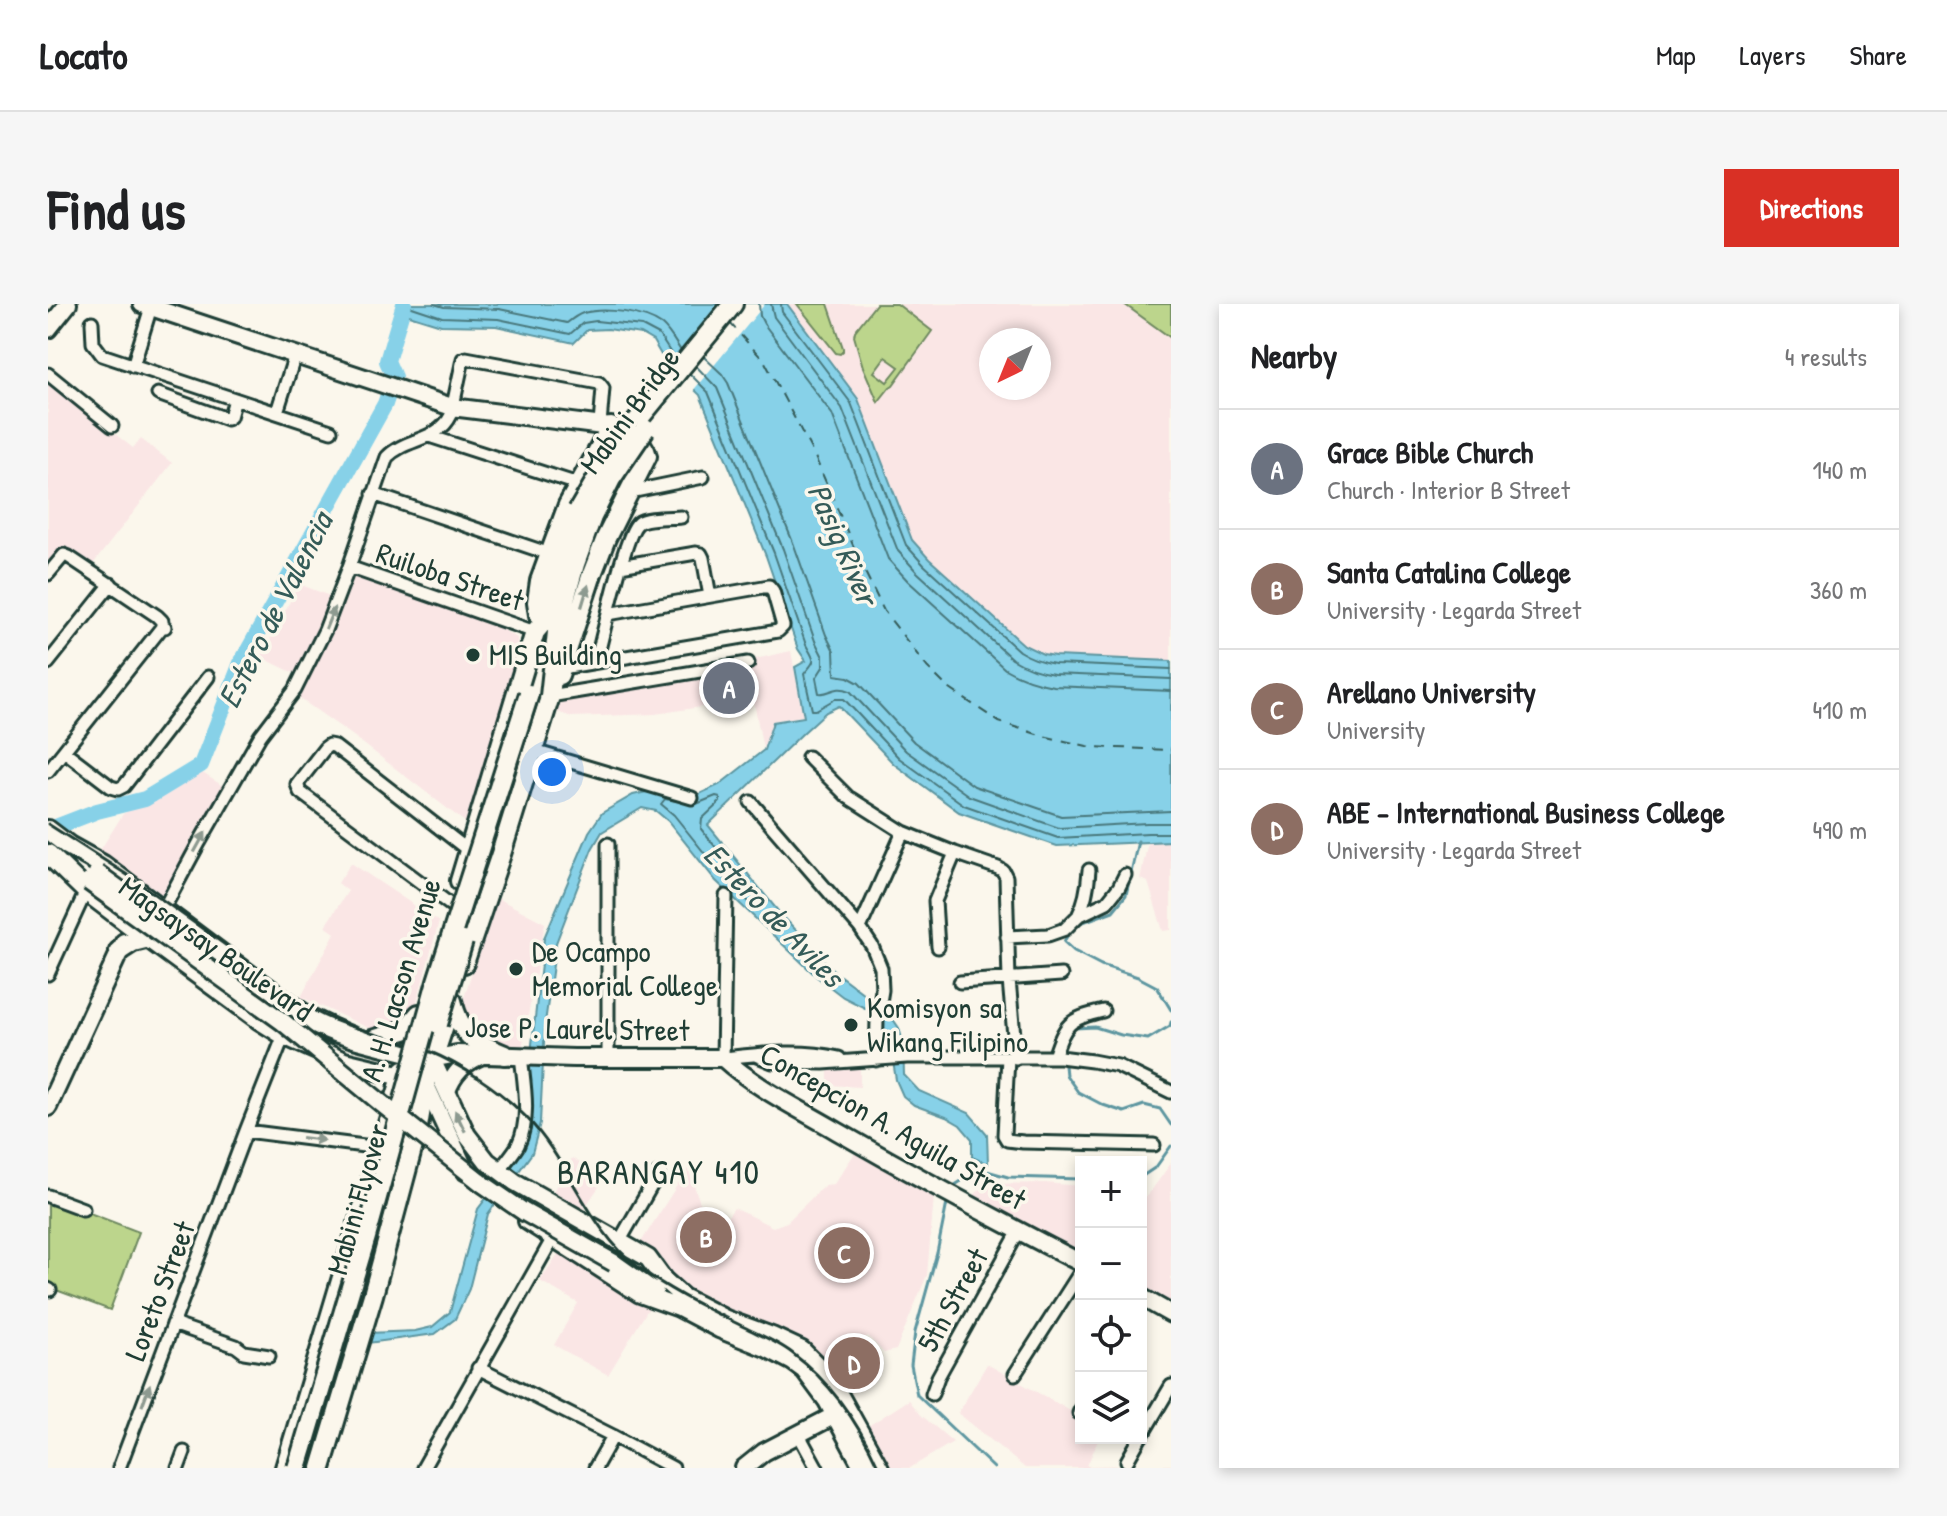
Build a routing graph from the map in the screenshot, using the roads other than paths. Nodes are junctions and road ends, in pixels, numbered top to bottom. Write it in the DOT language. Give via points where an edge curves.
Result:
graph roads {
  1 [pos="68,304"];
  2 [pos="733,304"];
  3 [pos="748,304"];
  4 [pos="147,306"];
  5 [pos="92,322"];
  6 [pos="48,329"];
  7 [pos="295,355"];
  8 [pos="133,366"];
  9 [pos="48,374"];
  10 [pos="182,382"];
  11 [pos="213,392"];
  12 [pos="158,394"];
  13 [pos="235,399"];
  14 [pos="176,401"];
  15 [pos="452,407"];
  16 [pos="205,411"];
  17 [pos="277,412"];
  18 [pos="606,425"];
  19 [pos="112,426"];
  20 [pos="331,431"];
  21 [pos="429,436"];
  22 [pos="703,477"];
  23 [pos="578,484"];
  24 [pos="630,492"];
  25 [pos="373,494"];
  26 [pos="585,514"];
  27 [pos="681,517"];
  28 [pos="550,554"];
  29 [pos="620,566"];
  30 [pos="349,567"];
  31 [pos="48,574"];
  32 [pos="111,584"];
  33 [pos="710,596"];
  34 [pos="608,614"];
  35 [pos="544,627"];
  36 [pos="596,661"];
  37 [pos="48,663"];
  38 [pos="748,663"];
  39 [pos="562,668"];
  40 [pos="208,677"];
  41 [pos="539,696"];
  42 [pos="64,751"];
  43 [pos="534,751"];
  44 [pos="808,757"];
  45 [pos="48,771"];
  46 [pos="692,798"];
  47 [pos="751,802"];
  48 [pos="49,831"];
  49 [pos="903,832"];
  50 [pos="608,844"];
  51 [pos="69,846"];
  52 [pos="469,851"];
  53 [pos="955,853"];
  54 [pos="52,858"];
  55 [pos="1089,870"];
  56 [pos="1125,875"];
  57 [pos="91,882"];
  58 [pos="726,896"];
  59 [pos="452,906"];
  60 [pos="163,910"];
  61 [pos="1078,916"];
  62 [pos="132,926"];
  63 [pos="860,928"];
  64 [pos="1007,937"];
  65 [pos="149,938"];
  66 [pos="938,947"];
  67 [pos="119,951"];
  68 [pos="48,974"];
  69 [pos="1061,975"];
  70 [pos="1009,980"];
  71 [pos="960,982"];
  72 [pos="279,997"];
  73 [pos="452,1001"];
  74 [pos="1103,1011"];
  75 [pos="419,1014"];
  76 [pos="260,1020"];
  77 [pos="284,1035"];
  78 [pos="365,1041"];
  79 [pos="409,1051"];
  80 [pos="482,1055"];
  81 [pos="525,1056"];
  82 [pos="608,1057"];
  83 [pos="1057,1057"];
  84 [pos="723,1058"];
  85 [pos="1012,1058"];
  86 [pos="432,1059"];
  87 [pos="878,1060"];
  88 [pos="382,1070"];
  89 [pos="402,1074"];
  90 [pos="425,1083"];
  91 [pos="447,1091"];
  92 [pos="1171,1092"];
  93 [pos="396,1095"];
  94 [pos="48,1107"];
  95 [pos="246,1131"];
  96 [pos="1154,1145"];
  97 [pos="380,1148"];
  98 [pos="412,1149"];
  99 [pos="457,1154"];
  100 [pos="503,1173"];
  101 [pos="658,1174"];
  102 [pos="367,1194"];
  103 [pos="48,1196"];
  104 [pos="489,1196"];
  105 [pos="397,1204"];
  106 [pos="83,1209"];
  107 [pos="1019,1231"];
  108 [pos="553,1238"];
  109 [pos="617,1253"];
  110 [pos="1075,1260"];
  111 [pos="1075,1280"];
  112 [pos="340,1285"];
  113 [pos="373,1295"];
  114 [pos="681,1303"];
  115 [pos="1147,1303"];
  116 [pos="1171,1314"];
  117 [pos="173,1324"];
  118 [pos="269,1356"];
  119 [pos="478,1368"];
  120 [pos="1015,1374"];
  121 [pos="1171,1386"];
  122 [pos="932,1394"];
  123 [pos="842,1412"];
  124 [pos="1147,1428"];
  125 [pos="799,1435"];
  126 [pos="613,1436"];
  127 [pos="1137,1444"];
  128 [pos="184,1452"];
  129 [pos="1127,1461"];
  130 [pos="119,1468"];
  131 [pos="178,1468"];
  132 [pos="285,1468"];
  133 [pos="297,1468"];
  134 [pos="308,1468"];
  135 [pos="321,1468"];
  136 [pos="423,1468"];
  137 [pos="595,1468"];
  138 [pos="673,1468"];
  139 [pos="744,1468"];
  140 [pos="817,1468"];
  141 [pos="863,1468"];
  142 [pos="880,1468"];
  1 -- 6 [label="main road"];
  2 -- 26 [label="main road, Mabini Bridge, bridge" via="609,458"];
  3 -- 26 [label="main road, Mabini Bridge, bridge" via="645,429"];
  4 -- 7 [label="main road"];
  4 -- 8 [label="street"];
  5 -- 8 [label="street" via="97,350"];
  7 -- 15 [label="main road"];
  7 -- 17 [label="street"];
  8 -- 10 [label="street"];
  9 -- 19 [label="street"];
  10 -- 11 [label="street"];
  10 -- 14 [label="street"];
  11 -- 13 [label="street"];
  11 -- 16 [label="street"];
  12 -- 14 [label="street"];
  13 -- 16 [label="street" via="228,419"];
  13 -- 17 [label="street"];
  14 -- 16 [label="street"];
  15 -- 18 [label="main road"];
  15 -- 18 [label="street" via="466,358 599,383"];
  15 -- 21 [label="street" via="448,421"];
  17 -- 20 [label="street"];
  18 -- 23 [label="main road"];
  18 -- 24 [label="main road" via="645,449 647,456"];
  21 -- 23 [label="street"];
  21 -- 25 [label="street" via="390,453"];
  22 -- 24 [label="street"];
  23 -- 28 [label="main road"];
  39 -- 24 [label="main road, one-way" via="596,562"];
  25 -- 28 [label="street"];
  25 -- 30 [label="street"];
  26 -- 35 [label="main road, A. H. Lacson Avenue"];
  27 -- 29 [label="street" via="637,524"];
  28 -- 35 [label="main road" via="537,602"];
  29 -- 33 [label="street" via="701,554"];
  29 -- 34 [label="street"];
  30 -- 35 [label="street, Ruiloba Street"];
  60 -- 30 [label="street, one-way" via="253,748 295,690"];
  31 -- 32 [label="street" via="64,555"];
  32 -- 37 [label="street"];
  32 -- 42 [label="street" via="166,627"];
  33 -- 34 [label="street"];
  33 -- 36 [label="street" via="769,586 782,628"];
  34 -- 36 [label="street"];
  35 -- 41 [label="main road, Mabini Flyover"];
  35 -- 52 [label="main road, A. H. Lacson Avenue"];
  36 -- 39 [label="street"];
  38 -- 41 [label="street"];
  39 -- 41 [label="main road"];
  40 -- 42 [label="street" via="124,786 111,787"];
  41 -- 43 [label="main road, A. H. Lacson Avenue"];
  41 -- 133 [label="main road, Mabini Flyover, bridge" via="437,981"];
  41 -- 134 [label="main road, Mabini Flyover, bridge"];
  42 -- 45 [label="street"];
  43 -- 46 [label="street"];
  43 -- 73 [label="main road, A. H. Lacson Avenue"];
  44 -- 49 [label="street" via="848,797"];
  47 -- 63 [label="street"];
  48 -- 51 [label="main road, Magsaysay Boulevard"];
  49 -- 53 [label="street"];
  49 -- 63 [label="street"];
  50 -- 82 [label="street"];
  51 -- 57 [label="main road, Magsaysay Boulevard"];
  51 -- 60 [label="main road, Magsaysay Boulevard"];
  52 -- 59 [label="main road, A. H. Lacson Avenue"];
  52 -- 59 [label="street" via="334,746 325,748 297,784"];
  53 -- 64 [label="street" via="1003,871"];
  53 -- 66 [label="street" via="935,901"];
  54 -- 57 [label="main road, Magsaysay Boulevard"];
  55 -- 61 [label="street"];
  56 -- 61 [label="street" via="1107,902"];
  57 -- 62 [label="main road, Magsaysay Boulevard"];
  57 -- 68 [label="street"];
  57 -- 109 [label="main road, bridge" via="288,1013 504,1186"];
  58 -- 84 [label="street"];
  59 -- 75 [label="main road, A. H. Lacson Avenue"];
  60 -- 72 [label="main road, Magsaysay Boulevard"];
  61 -- 64 [label="street" via="1056,933"];
  62 -- 65 [label="main road, Magsaysay Boulevard"];
  62 -- 67 [label="main road"];
  63 -- 87 [label="street" via="881,968"];
  64 -- 70 [label="street"];
  65 -- 67 [label="main road"];
  65 -- 76 [label="main road, Magsaysay Boulevard"];
  67 -- 94 [label="main road"];
  69 -- 70 [label="street"];
  70 -- 71 [label="street"];
  70 -- 85 [label="street"];
  72 -- 76 [label="main road" via="283,1008 278,1017"];
  72 -- 78 [label="main road, Magsaysay Boulevard" via="320,1026"];
  73 -- 81 [label="main road" via="456,1019 472,1039"];
  73 -- 86 [label="main road, A. H. Lacson Avenue"];
  74 -- 83 [label="street" via="1080,1016 1067,1026"];
  75 -- 78 [label="main road" via="405,1030"];
  75 -- 79 [label="main road, A. H. Lacson Avenue"];
  76 -- 77 [label="main road, Magsaysay Boulevard"];
  77 -- 88 [label="main road, Magsaysay Boulevard" via="344,1062"];
  77 -- 95 [label="street, Loreto Street"];
  78 -- 79 [label="main road, Magsaysay Boulevard"];
  79 -- 86 [label="main road, Magsaysay Boulevard"];
  79 -- 89 [label="main road, A. H. Lacson Avenue"];
  80 -- 81 [label="main road, Jose P. Laurel Street"];
  80 -- 86 [label="main road, Jose P. Laurel Street"];
  80 -- 91 [label="main road" via="460,1069"];
  81 -- 82 [label="main road, Jose P. Laurel Street"];
  81 -- 100 [label="street" via="526,1109 517,1146"];
  82 -- 84 [label="main road, Jose P. Laurel Street"];
  83 -- 85 [label="street, Jose P. Laurel Street"];
  83 -- 92 [label="street, Jose P. Laurel Street" via="1118,1066"];
  84 -- 87 [label="street, Jose P. Laurel Street" via="806,1053"];
  84 -- 107 [label="main road, Concepcion A. Aguila Street" via="742,1075"];
  85 -- 87 [label="street, Jose P. Laurel Street"];
  85 -- 96 [label="street" via="1007,1140"];
  86 -- 89 [label="main road, Jose P. Laurel Street"];
  86 -- 90 [label="main road, A. H. Lacson Avenue"];
  86 -- 91 [label="main road"];
  88 -- 89 [label="main road, Magsaysay Boulevard"];
  88 -- 93 [label="main road"];
  89 -- 90 [label="main road, Magsaysay Boulevard"];
  89 -- 93 [label="main road, A. H. Lacson Avenue"];
  90 -- 98 [label="main road, A. H. Lacson Avenue"];
  90 -- 99 [label="main road"];
  100 -- 91 [label="main road, one-way" via="473,1145"];
  93 -- 97 [label="main road, A. H. Lacson Avenue"];
  95 -- 97 [label="street, one-way"];
  95 -- 117 [label="street, Loreto Street"];
  97 -- 102 [label="main road, A. H. Lacson Avenue"];
  98 -- 99 [label="main road"];
  98 -- 105 [label="main road, A. H. Lacson Avenue"];
  99 -- 104 [label="main road" via="470,1179"];
  100 -- 104 [label="main road"];
  100 -- 109 [label="main road" via="586,1222"];
  101 -- 109 [label="street"];
  102 -- 105 [label="main road"];
  102 -- 112 [label="main road, A. H. Lacson Avenue"];
  103 -- 106 [label="street"];
  104 -- 108 [label="main road"];
  105 -- 113 [label="main road, A. H. Lacson Avenue"];
  107 -- 110 [label="main road, Concepcion A. Aguila Street"];
  107 -- 122 [label="street, 5th Street"];
  108 -- 114 [label="main road" via="640,1294"];
  108 -- 119 [label="street"];
  109 -- 114 [label="main road"];
  111 -- 120 [label="street"];
  112 -- 113 [label="main road"];
  112 -- 132 [label="main road, A. H. Lacson Avenue"];
  113 -- 135 [label="main road, A. H. Lacson Avenue"];
  114 -- 123 [label="main road" via="802,1350 822,1370"];
  115 -- 116 [label="main road"];
  117 -- 118 [label="street" via="244,1352"];
  130 -- 117 [label="street, Loreto Street, one-way"];
  119 -- 126 [label="street"];
  119 -- 136 [label="street"];
  121 -- 124 [label="street"];
  123 -- 125 [label="main road"];
  123 -- 141 [label="main road"];
  123 -- 142 [label="main road"];
  125 -- 139 [label="main road"];
  125 -- 140 [label="street"];
  126 -- 137 [label="street"];
  126 -- 138 [label="street"];
  127 -- 129 [label="street"];
  128 -- 131 [label="street"];
}
